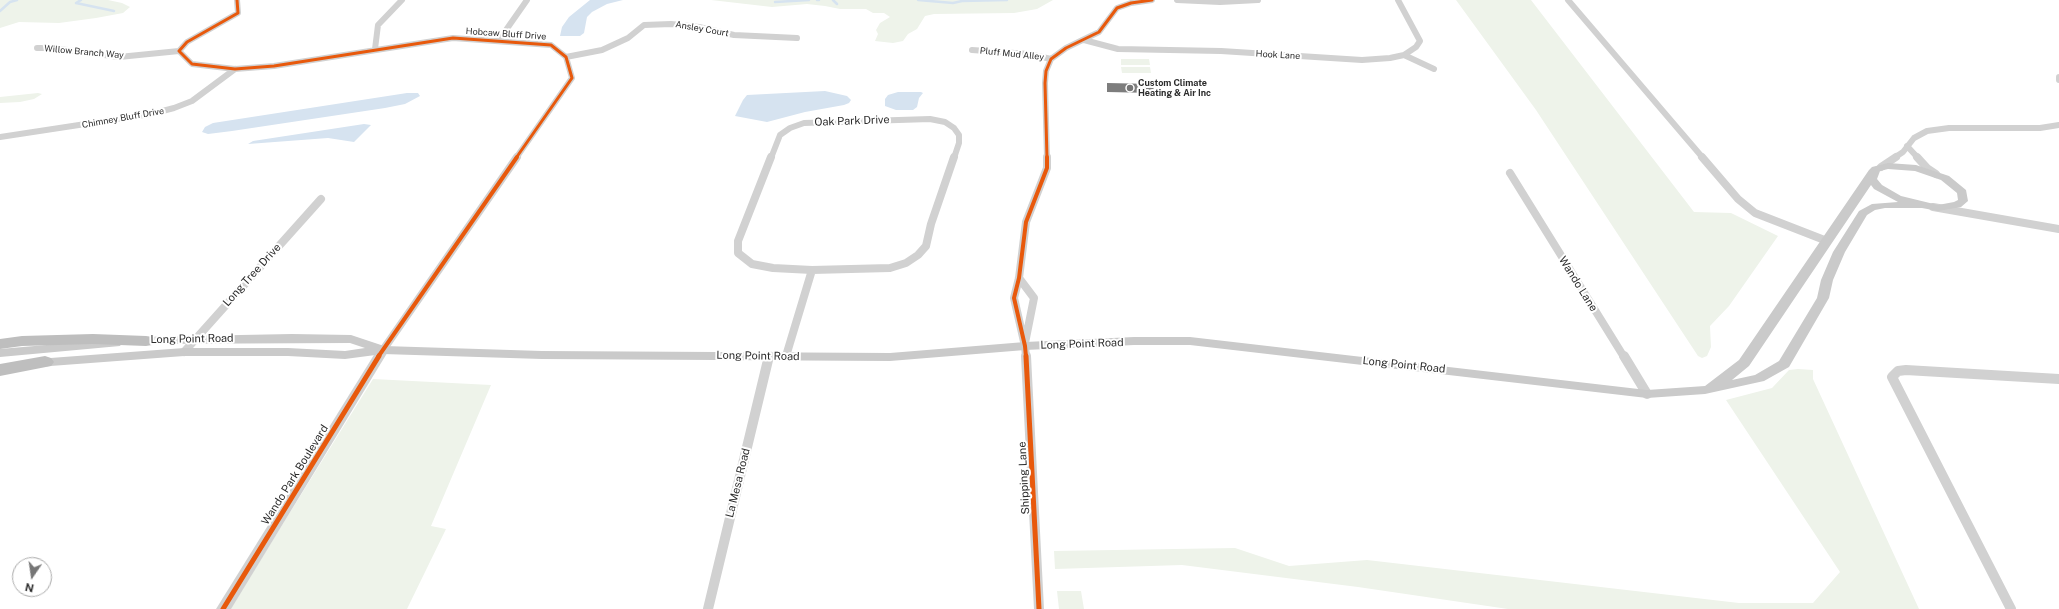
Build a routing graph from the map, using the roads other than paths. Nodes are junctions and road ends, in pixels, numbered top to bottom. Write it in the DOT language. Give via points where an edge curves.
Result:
graph roads {
  1 [pos="237,0"];
  2 [pos="402,0"];
  3 [pos="527,0"];
  4 [pos="1152,0"];
  5 [pos="1177,0"];
  6 [pos="1258,0"];
  7 [pos="1398,0"];
  8 [pos="1568,0"];
  9 [pos="797,38"];
  10 [pos="499,40"];
  11 [pos="1084,40"];
  12 [pos="37,48"];
  13 [pos="375,49"];
  14 [pos="972,50"];
  15 [pos="179,51"];
  16 [pos="1404,55"];
  17 [pos="566,57"];
  18 [pos="1051,59"];
  19 [pos="235,69"];
  20 [pos="1434,69"];
  21 [pos="2059,77"];
  22 [pos="2059,80"];
  23 [pos="2059,125"];
  24 [pos="0,137"];
  25 [pos="1907,146"];
  26 [pos="1881,167"];
  27 [pos="1510,173"];
  28 [pos="1936,174"];
  29 [pos="1872,176"];
  30 [pos="321,199"];
  31 [pos="1926,206"];
  32 [pos="2059,229"];
  33 [pos="1827,241"];
  34 [pos="812,270"];
  35 [pos="1019,278"];
  36 [pos="195,339"];
  37 [pos="146,341"];
  38 [pos="0,344"];
  39 [pos="1025,346"];
  40 [pos="383,350"];
  41 [pos="184,352"];
  42 [pos="0,354"];
  43 [pos="769,356"];
  44 [pos="786,356"];
  45 [pos="45,362"];
  46 [pos="0,366"];
  47 [pos="0,370"];
  48 [pos="2059,379"];
  49 [pos="1706,390"];
  50 [pos="1646,394"];
  51 [pos="223,609"];
  52 [pos="708,609"];
  53 [pos="1039,609"];
  54 [pos="2011,609"];
  1 -- 15 [label="street" via="238,13 187,42"];
  2 -- 13 [label="street" via="378,24"];
  3 -- 10 [label="street"];
  4 -- 11 [label="street" via="1117,8 1099,32"];
  5 -- 6 [label="street"];
  7 -- 16 [label="street" via="1420,38 1416,47"];
  8 -- 33 [label="street" via="1738,199 1770,220"];
  9 -- 17 [label="street, Ansley Court" via="734,35 671,24 644,25 628,38 602,50"];
  10 -- 13 [label="street, Hobcaw Bluff Drive" via="453,38"];
  10 -- 17 [label="street, Hobcaw Bluff Drive" via="551,45"];
  11 -- 16 [label="street, Hook Lane" via="1118,49 1221,51 1362,60"];
  11 -- 18 [label="street" via="1066,48"];
  12 -- 15 [label="street, Willow Branch Way" via="118,58"];
  13 -- 19 [label="street, Hobcaw Bluff Drive" via="274,66"];
  14 -- 18 [label="street, Pluff Mud Alley" via="1029,54"];
  15 -- 19 [label="street, Hobcaw Bluff Drive" via="192,64"];
  16 -- 20 [label="street"];
  17 -- 40 [label="street" via="572,78"];
  18 -- 35 [label="street" via="1045,83 1047,168 1026,222"];
  19 -- 24 [label="street, Chimney Bluff Drive" via="192,101 174,108 151,114"];
  21 -- 22 [label="street"];
  23 -- 25 [label="street" via="2040,128 1947,129 1927,132 1914,138"];
  25 -- 26 [label="street" via="1903,152"];
  25 -- 28 [label="street"];
  26 -- 28 [label="main road" via="1906,166"];
  26 -- 29 [label="main road" via="1872,172"];
  27 -- 50 [label="street, Wando Lane"];
  28 -- 31 [label="main road, Long Point Road" via="1958,188 1964,197 1963,201 1957,205"];
  29 -- 31 [label="main road" via="1875,183 1884,191 1905,201"];
  29 -- 33 [label="main road"];
  30 -- 36 [label="street, Long Tree Drive"];
  31 -- 32 [label="street"];
  31 -- 49 [label="main road, Long Point Road" via="1872,207 1863,213 1839,252 1827,280 1823,298 1784,364 1759,378"];
  33 -- 49 [label="main road" via="1744,363"];
  34 -- 34 [label="street, Oak Park Drive" via="752,264 738,254 738,241 780,135 804,123 820,122 930,119 945,122 954,128 959,135 959,143 926,246 918,255 906,263 890,268"];
  34 -- 44 [label="street"];
  35 -- 39 [label="street" via="1014,298"];
  35 -- 39 [label="street" via="1034,298"];
  36 -- 37 [label="main road, Long Point Road"];
  36 -- 40 [label="main road, Long Point Road" via="351,339"];
  36 -- 41 [label="street, Long Tree Drive"];
  37 -- 38 [label="highway" via="94,339"];
  37 -- 42 [label="main road, Long Point Road"];
  39 -- 44 [label="main road, Long Point Road" via="890,357"];
  39 -- 50 [label="main road, Long Point Road" via="1141,341 1205,342"];
  39 -- 53 [label="street, Shipping Lane"];
  40 -- 41 [label="main road, Long Point Road" via="345,355"];
  40 -- 43 [label="main road, Long Point Road" via="542,355"];
  40 -- 51 [label="street, Wando Park Boulevard"];
  41 -- 45 [label="main road, Long Point Road"];
  43 -- 44 [label="main road, Long Point Road"];
  43 -- 52 [label="street, La Mesa Road"];
  45 -- 46 [label="main road, Long Point Road"];
  45 -- 47 [label="highway"];
  48 -- 54 [label="street" via="1906,370 1898,371 1892,377"];
  49 -- 50 [label="main road, Long Point Road"];
}
